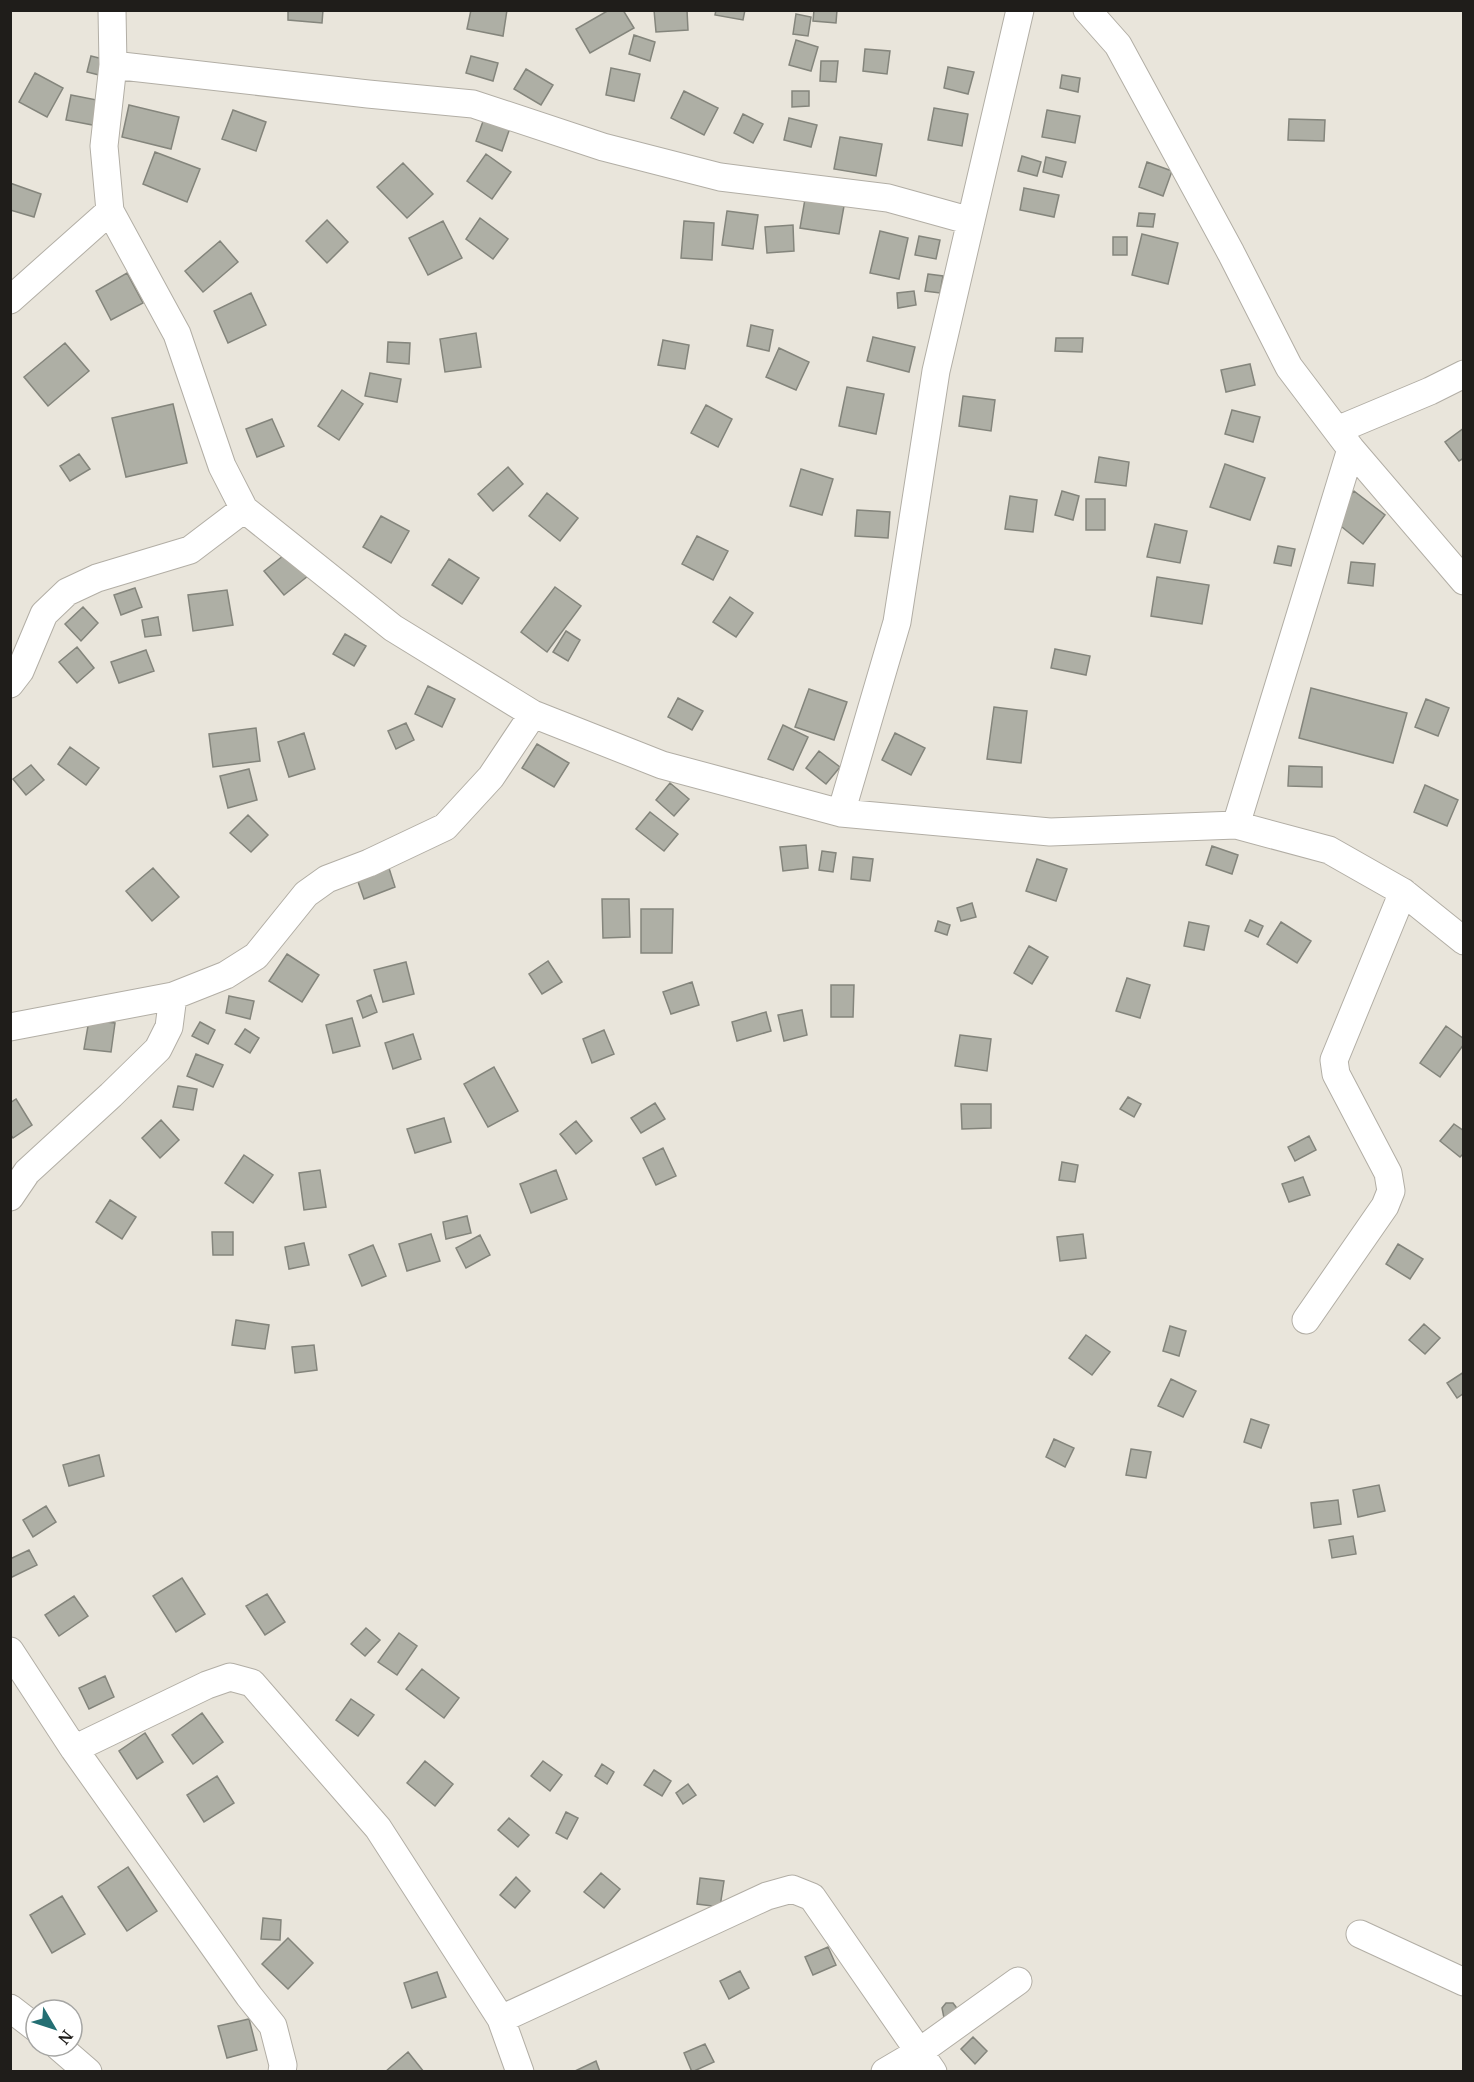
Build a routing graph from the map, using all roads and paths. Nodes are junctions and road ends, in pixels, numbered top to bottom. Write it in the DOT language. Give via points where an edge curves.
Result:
graph roads {
  1 [pos="112,10"];
  2 [pos="1020,10"];
  3 [pos="1087,10"];
  4 [pos="113,65"];
  5 [pos="110,211"];
  6 [pos="971,221"];
  7 [pos="10,300"];
  8 [pos="1464,374"];
  9 [pos="1344,439"];
  10 [pos="244,509"];
  11 [pos="1464,581"];
  12 [pos="10,684"];
  13 [pos="532,714"];
  14 [pos="841,813"];
  15 [pos="1236,825"];
  16 [pos="1403,892"];
  17 [pos="1464,941"];
  18 [pos="173,996"];
  19 [pos="10,1027"];
  20 [pos="10,1197"];
  21 [pos="1306,1320"];
  22 [pos="10,1651"];
  23 [pos="18,1681"];
  24 [pos="74,1749"];
  25 [pos="1360,1934"];
  26 [pos="1018,1982"];
  27 [pos="1464,1982"];
  28 [pos="10,2008"];
  29 [pos="24,2019"];
  30 [pos="501,2019"];
  31 [pos="72,2058"];
  32 [pos="926,2062"];
  33 [pos="88,2072"];
  34 [pos="282,2072"];
  35 [pos="520,2072"];
  36 [pos="885,2072"];
  1 -- 4 [label="street"];
  2 -- 6 [label="street"];
  3 -- 9 [label="street" via="1118,45 1289,367"];
  4 -- 5 [label="street" via="104,146"];
  4 -- 6 [label="street" via="473,104 603,147 720,177 888,198"];
  5 -- 7 [label="street"];
  5 -- 10 [label="street" via="177,334 222,466"];
  6 -- 14 [label="street" via="936,371 897,622"];
  8 -- 9 [label="street"];
  9 -- 11 [label="street"];
  9 -- 15 [label="street"];
  10 -- 12 [label="street" via="190,550 67,591 44,615 20,671"];
  10 -- 13 [label="street" via="393,628"];
  13 -- 14 [label="street" via="662,765"];
  13 -- 18 [label="street" via="491,777 445,827 327,879 306,894 256,956 226,975"];
  14 -- 15 [label="street" via="1050,832"];
  15 -- 16 [label="street" via="1329,850"];
  16 -- 17 [label="street"];
  16 -- 21 [label="street" via="1334,1060 1336,1074 1388,1173 1391,1191 1385,1206"];
  18 -- 19 [label="street"];
  18 -- 20 [label="street" via="169,1027 158,1049 27,1172"];
  22 -- 23 [label="street"];
  23 -- 24 [label="street"];
  24 -- 30 [label="street" via="207,1684 230,1677 252,1683 378,1828"];
  24 -- 34 [label="street" via="273,2026"];
  25 -- 27 [label="street"];
  26 -- 32 [label="street"];
  28 -- 29 [label="street"];
  30 -- 32 [label="street" via="767,1896 792,1889 812,1897"];
  30 -- 35 [label="street"];
  31 -- 33 [label="street"];
  32 -- 36 [label="street"];
}
